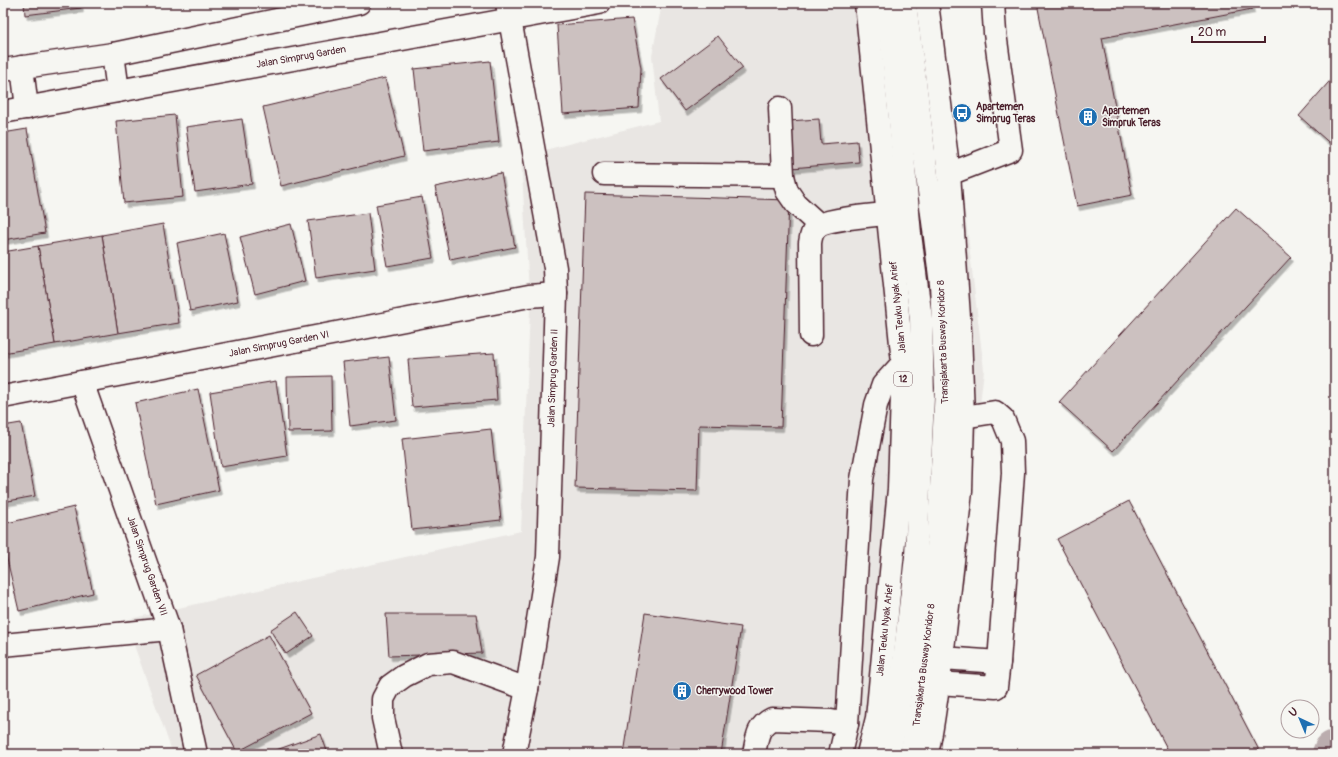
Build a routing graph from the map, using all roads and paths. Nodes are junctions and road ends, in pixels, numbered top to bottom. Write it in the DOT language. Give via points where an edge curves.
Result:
graph roads {
  1 [pos="359,3"];
  2 [pos="600,3"];
  3 [pos="866,3"];
  4 [pos="886,3"];
  5 [pos="905,3"];
  6 [pos="927,3"];
  7 [pos="992,3"];
  8 [pos="509,11"];
  9 [pos="113,54"];
  10 [pos="12,68"];
  11 [pos="118,91"];
  12 [pos="27,108"];
  13 [pos="780,108"];
  14 [pos="3,112"];
  15 [pos="604,174"];
  16 [pos="948,174"];
  17 [pos="783,176"];
  18 [pos="888,214"];
  19 [pos="819,225"];
  20 [pos="556,294"];
  21 [pos="811,335"];
  22 [pos="903,363"];
  23 [pos="82,382"];
  24 [pos="3,397"];
  25 [pos="963,417"];
  26 [pos="169,629"];
  27 [pos="3,645"];
  28 [pos="942,658"];
  29 [pos="1000,662"];
  30 [pos="938,683"];
  31 [pos="527,689"];
  32 [pos="839,722"];
  33 [pos="196,754"];
  34 [pos="391,754"];
  35 [pos="514,754"];
  36 [pos="754,754"];
  37 [pos="840,754"];
  38 [pos="868,754"];
  39 [pos="889,754"];
  40 [pos="912,754"];
  41 [pos="927,754"];
  1 -- 9 [label="main road"];
  2 -- 8 [label="main road, Jalan Simprug Garden"];
  3 -- 18 [label="main road, Jalan Teuku Nyak Arief / 12"];
  4 -- 39 [label="main road, Transjakarta Busway Koridor 8" via="900,111 910,234 921,319 923,397 916,557 898,712"];
  5 -- 40 [label="main road, Transjakarta Busway Koridor 8" via="941,284 946,388 938,547 920,708"];
  6 -- 16 [label="main road"];
  7 -- 16 [label="main road" via="1011,150"];
  8 -- 11 [label="main road, Jalan Simprug Garden"];
  8 -- 20 [label="main road, Jalan Simprug Garden II" via="555,268"];
  9 -- 10 [label="main road"];
  9 -- 11 [label="main road"];
  10 -- 12 [label="main road"];
  11 -- 12 [label="main road, Jalan Simprug Garden"];
  12 -- 14 [label="main road, Jalan Simprug Garden"];
  13 -- 17 [label="main road"];
  15 -- 17 [label="main road"];
  16 -- 25 [label="main road" via="960,331"];
  17 -- 19 [label="main road" via="787,191 796,204"];
  18 -- 19 [label="main road" via="850,218"];
  18 -- 22 [label="main road, Jalan Teuku Nyak Arief / 12"];
  19 -- 21 [label="main road" via="812,232 810,243"];
  20 -- 23 [label="main road, Jalan Simprug Garden VI" via="529,296"];
  20 -- 31 [label="main road, Jalan Simprug Garden II" via="548,557"];
  22 -- 32 [label="main road" via="883,385 876,405 862,479"];
  22 -- 38 [label="main road, Jalan Teuku Nyak Arief / 12" via="899,496 877,718"];
  23 -- 24 [label="main road, Jalan Simprug Garden VI"];
  23 -- 26 [label="main road, Jalan Simprug Garden VII"];
  25 -- 28 [label="main road" via="961,491"];
  25 -- 29 [label="main road" via="995,412 1003,419 1012,441 1013,473"];
  26 -- 27 [label="main road"];
  26 -- 33 [label="main road, Jalan Simprug Garden VII"];
  28 -- 29 [label="main road"];
  28 -- 30 [label="main road"];
  29 -- 30 [label="main road" via="996,687"];
  30 -- 41 [label="main road"];
  31 -- 34 [label="main road" via="453,662 428,664 390,686 383,699 383,718"];
  31 -- 35 [label="main road, Jalan Simprug Garden II"];
  32 -- 36 [label="main road" via="765,722 759,730"];
  32 -- 37 [label="main road"];
}
